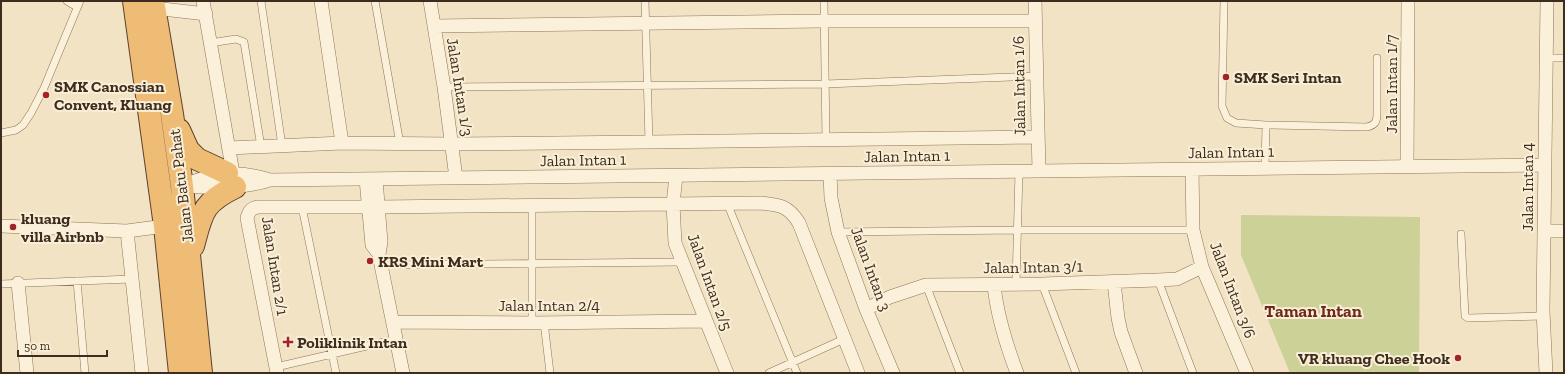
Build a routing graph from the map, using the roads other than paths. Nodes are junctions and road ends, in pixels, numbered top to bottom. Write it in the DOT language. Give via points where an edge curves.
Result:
graph roads {
  1 [pos="67,1"];
  2 [pos="134,1"];
  3 [pos="261,1"];
  4 [pos="321,1"];
  5 [pos="375,1"];
  6 [pos="430,1"];
  7 [pos="645,1"];
  8 [pos="824,1"];
  9 [pos="1035,1"];
  10 [pos="1224,1"];
  11 [pos="1408,1"];
  12 [pos="1547,1"];
  13 [pos="78,4"];
  14 [pos="154,4"];
  15 [pos="206,4"];
  16 [pos="824,21"];
  17 [pos="1035,21"];
  18 [pos="645,23"];
  19 [pos="434,26"];
  20 [pos="210,43"];
  21 [pos="1377,58"];
  22 [pos="1546,58"];
  23 [pos="1564,58"];
  24 [pos="1036,76"];
  25 [pos="825,84"];
  26 [pos="648,86"];
  27 [pos="444,87"];
  28 [pos="172,114"];
  29 [pos="1266,125"];
  30 [pos="1,133"];
  31 [pos="1037,137"];
  32 [pos="826,140"];
  33 [pos="649,142"];
  34 [pos="342,143"];
  35 [pos="400,144"];
  36 [pos="452,144"];
  37 [pos="282,146"];
  38 [pos="261,147"];
  39 [pos="229,148"];
  40 [pos="155,154"];
  41 [pos="1544,164"];
  42 [pos="1408,166"];
  43 [pos="1265,168"];
  44 [pos="1192,169"];
  45 [pos="1019,171"];
  46 [pos="1039,171"];
  47 [pos="830,174"];
  48 [pos="676,176"];
  49 [pos="232,178"];
  50 [pos="456,178"];
  51 [pos="371,179"];
  52 [pos="182,186"];
  53 [pos="727,203"];
  54 [pos="673,204"];
  55 [pos="532,206"];
  56 [pos="302,207"];
  57 [pos="373,207"];
  58 [pos="1,226"];
  59 [pos="165,229"];
  60 [pos="1017,230"];
  61 [pos="1193,230"];
  62 [pos="127,231"];
  63 [pos="1544,231"];
  64 [pos="1564,231"];
  65 [pos="838,232"];
  66 [pos="1461,234"];
  67 [pos="189,258"];
  68 [pos="380,260"];
  69 [pos="682,262"];
  70 [pos="532,264"];
  71 [pos="1202,267"];
  72 [pos="132,279"];
  73 [pos="1158,280"];
  74 [pos="77,281"];
  75 [pos="1114,282"];
  76 [pos="18,283"];
  77 [pos="1,284"];
  78 [pos="994,284"];
  79 [pos="1016,284"];
  80 [pos="1042,284"];
  81 [pos="926,285"];
  82 [pos="866,309"];
  83 [pos="1544,316"];
  84 [pos="706,321"];
  85 [pos="393,322"];
  86 [pos="538,322"];
  87 [pos="397,339"];
  88 [pos="844,339"];
  89 [pos="332,354"];
  90 [pos="793,363"];
  91 [pos="277,370"];
  92 [pos="27,373"];
  93 [pos="85,373"];
  94 [pos="142,373"];
  95 [pos="180,373"];
  96 [pos="201,373"];
  97 [pos="336,373"];
  98 [pos="403,373"];
  99 [pos="550,373"];
  100 [pos="727,373"];
  101 [pos="769,373"];
  102 [pos="797,373"];
  103 [pos="858,373"];
  104 [pos="893,373"];
  105 [pos="960,373"];
  106 [pos="1017,373"];
  107 [pos="1076,373"];
  108 [pos="1136,373"];
  109 [pos="1193,373"];
  110 [pos="1248,373"];
  111 [pos="1546,373"];
  1 -- 13 [label="lane"];
  2 -- 40 [label="highway, Jalan Batu Pahat"];
  3 -- 37 [label="lane"];
  4 -- 34 [label="street"];
  5 -- 35 [label="lane"];
  6 -- 19 [label="street, Jalan Intan 1/3"];
  7 -- 18 [label="lane"];
  8 -- 16 [label="lane"];
  9 -- 17 [label="street, Jalan Intan 1/6"];
  10 -- 29 [label="lane" via="1222,106 1227,118 1236,123"];
  11 -- 42 [label="street, Jalan Intan 1/7"];
  12 -- 22 [label="street, Jalan Intan 4"];
  13 -- 30 [label="lane" via="44,88 31,113 16,130"];
  14 -- 15 [label="street"];
  14 -- 28 [label="highway, Jalan Batu Pahat"];
  15 -- 20 [label="street"];
  16 -- 17 [label="street"];
  16 -- 18 [label="street"];
  16 -- 25 [label="lane"];
  17 -- 24 [label="street, Jalan Intan 1/6"];
  18 -- 19 [label="street"];
  18 -- 26 [label="lane"];
  19 -- 27 [label="street, Jalan Intan 1/3"];
  20 -- 38 [label="lane" via="236,39 244,42"];
  20 -- 39 [label="street"];
  21 -- 29 [label="lane" via="1377,120 1374,125"];
  22 -- 23 [label="lane"];
  22 -- 41 [label="street, Jalan Intan 4"];
  24 -- 25 [label="lane"];
  24 -- 31 [label="street, Jalan Intan 1/6"];
  25 -- 26 [label="lane"];
  25 -- 32 [label="lane"];
  26 -- 27 [label="lane"];
  26 -- 33 [label="lane"];
  27 -- 36 [label="street, Jalan Intan 1/3"];
  28 -- 49 [label="highway" via="188,150 197,159"];
  28 -- 52 [label="highway, Jalan Batu Pahat"];
  29 -- 43 [label="lane"];
  31 -- 32 [label="street"];
  31 -- 46 [label="street, Jalan Intan 1/6"];
  32 -- 33 [label="street"];
  33 -- 36 [label="street"];
  34 -- 35 [label="street"];
  34 -- 37 [label="street"];
  35 -- 36 [label="street"];
  36 -- 50 [label="street, Jalan Intan 1/3"];
  37 -- 38 [label="street"];
  38 -- 39 [label="street"];
  39 -- 49 [label="street"];
  40 -- 52 [label="highway" via="165,172"];
  40 -- 59 [label="highway, Jalan Batu Pahat"];
  41 -- 42 [label="street, Jalan Intan 1"];
  41 -- 63 [label="street, Jalan Intan 4"];
  42 -- 43 [label="street, Jalan Intan 1"];
  43 -- 44 [label="street, Jalan Intan 1"];
  44 -- 46 [label="street, Jalan Intan 1"];
  44 -- 61 [label="street, Jalan Intan 3/6"];
  45 -- 46 [label="street, Jalan Intan 1"];
  45 -- 47 [label="street, Jalan Intan 1"];
  45 -- 60 [label="lane"];
  47 -- 48 [label="street, Jalan Intan 1"];
  47 -- 65 [label="street, Jalan Intan 3" via="830,198"];
  48 -- 50 [label="street, Jalan Intan 1"];
  48 -- 54 [label="street, Jalan Intan 2/5"];
  49 -- 51 [label="street, Jalan Intan 1" via="253,186 270,180"];
  49 -- 52 [label="street, Jalan Intan 1" via="205,188"];
  49 -- 67 [label="highway" via="222,194 210,202 200,218"];
  50 -- 51 [label="street, Jalan Intan 1"];
  51 -- 57 [label="street"];
  52 -- 59 [label="highway"];
  52 -- 67 [label="highway, Jalan Batu Pahat"];
  53 -- 54 [label="street"];
  53 -- 88 [label="street" via="782,206 793,213"];
  53 -- 90 [label="lane"];
  54 -- 55 [label="street"];
  54 -- 69 [label="street, Jalan Intan 2/5" via="675,243"];
  55 -- 57 [label="street"];
  55 -- 70 [label="lane"];
  56 -- 57 [label="street, Jalan Intan 2/1"];
  56 -- 89 [label="lane"];
  56 -- 91 [label="street, Jalan Intan 2/1" via="253,208 247,218"];
  57 -- 68 [label="street" via="381,242"];
  58 -- 62 [label="street"];
  59 -- 62 [label="street"];
  59 -- 95 [label="highway, Jalan Batu Pahat"];
  60 -- 61 [label="lane"];
  60 -- 65 [label="lane"];
  60 -- 79 [label="lane"];
  61 -- 71 [label="street, Jalan Intan 3/6"];
  62 -- 72 [label="street"];
  63 -- 64 [label="street"];
  63 -- 83 [label="street, Jalan Intan 4"];
  65 -- 82 [label="street, Jalan Intan 3"];
  66 -- 83 [label="lane" via="1465,316"];
  67 -- 96 [label="highway, Jalan Batu Pahat"];
  68 -- 70 [label="lane"];
  68 -- 85 [label="street"];
  69 -- 70 [label="lane"];
  69 -- 84 [label="street, Jalan Intan 2/5"];
  70 -- 86 [label="lane"];
  71 -- 73 [label="street, Jalan Intan 3/1" via="1177,279"];
  71 -- 110 [label="street, Jalan Intan 3/6"];
  72 -- 74 [label="lane"];
  72 -- 94 [label="street"];
  73 -- 75 [label="street, Jalan Intan 3/1"];
  73 -- 109 [label="lane"];
  74 -- 76 [label="lane"];
  74 -- 93 [label="lane"];
  75 -- 80 [label="street, Jalan Intan 3/1"];
  75 -- 108 [label="street" via="1121,332"];
  76 -- 77 [label="lane"];
  76 -- 92 [label="street"];
  78 -- 79 [label="street, Jalan Intan 3/1"];
  78 -- 81 [label="street, Jalan Intan 3/1"];
  78 -- 106 [label="street" via="996,307 1004,338"];
  79 -- 80 [label="street, Jalan Intan 3/1"];
  80 -- 107 [label="lane"];
  81 -- 82 [label="street, Jalan Intan 3/1" via="890,297"];
  81 -- 105 [label="lane"];
  82 -- 104 [label="street, Jalan Intan 3"];
  83 -- 111 [label="street, Jalan Intan 4"];
  84 -- 86 [label="street, Jalan Intan 2/4"];
  84 -- 100 [label="street, Jalan Intan 2/5"];
  85 -- 86 [label="street, Jalan Intan 2/4"];
  85 -- 87 [label="street"];
  86 -- 99 [label="lane"];
  87 -- 89 [label="lane"];
  87 -- 98 [label="street"];
  88 -- 90 [label="lane"];
  88 -- 103 [label="street"];
  89 -- 91 [label="lane"];
  89 -- 97 [label="lane"];
  90 -- 101 [label="lane"];
  90 -- 102 [label="lane"];
}
